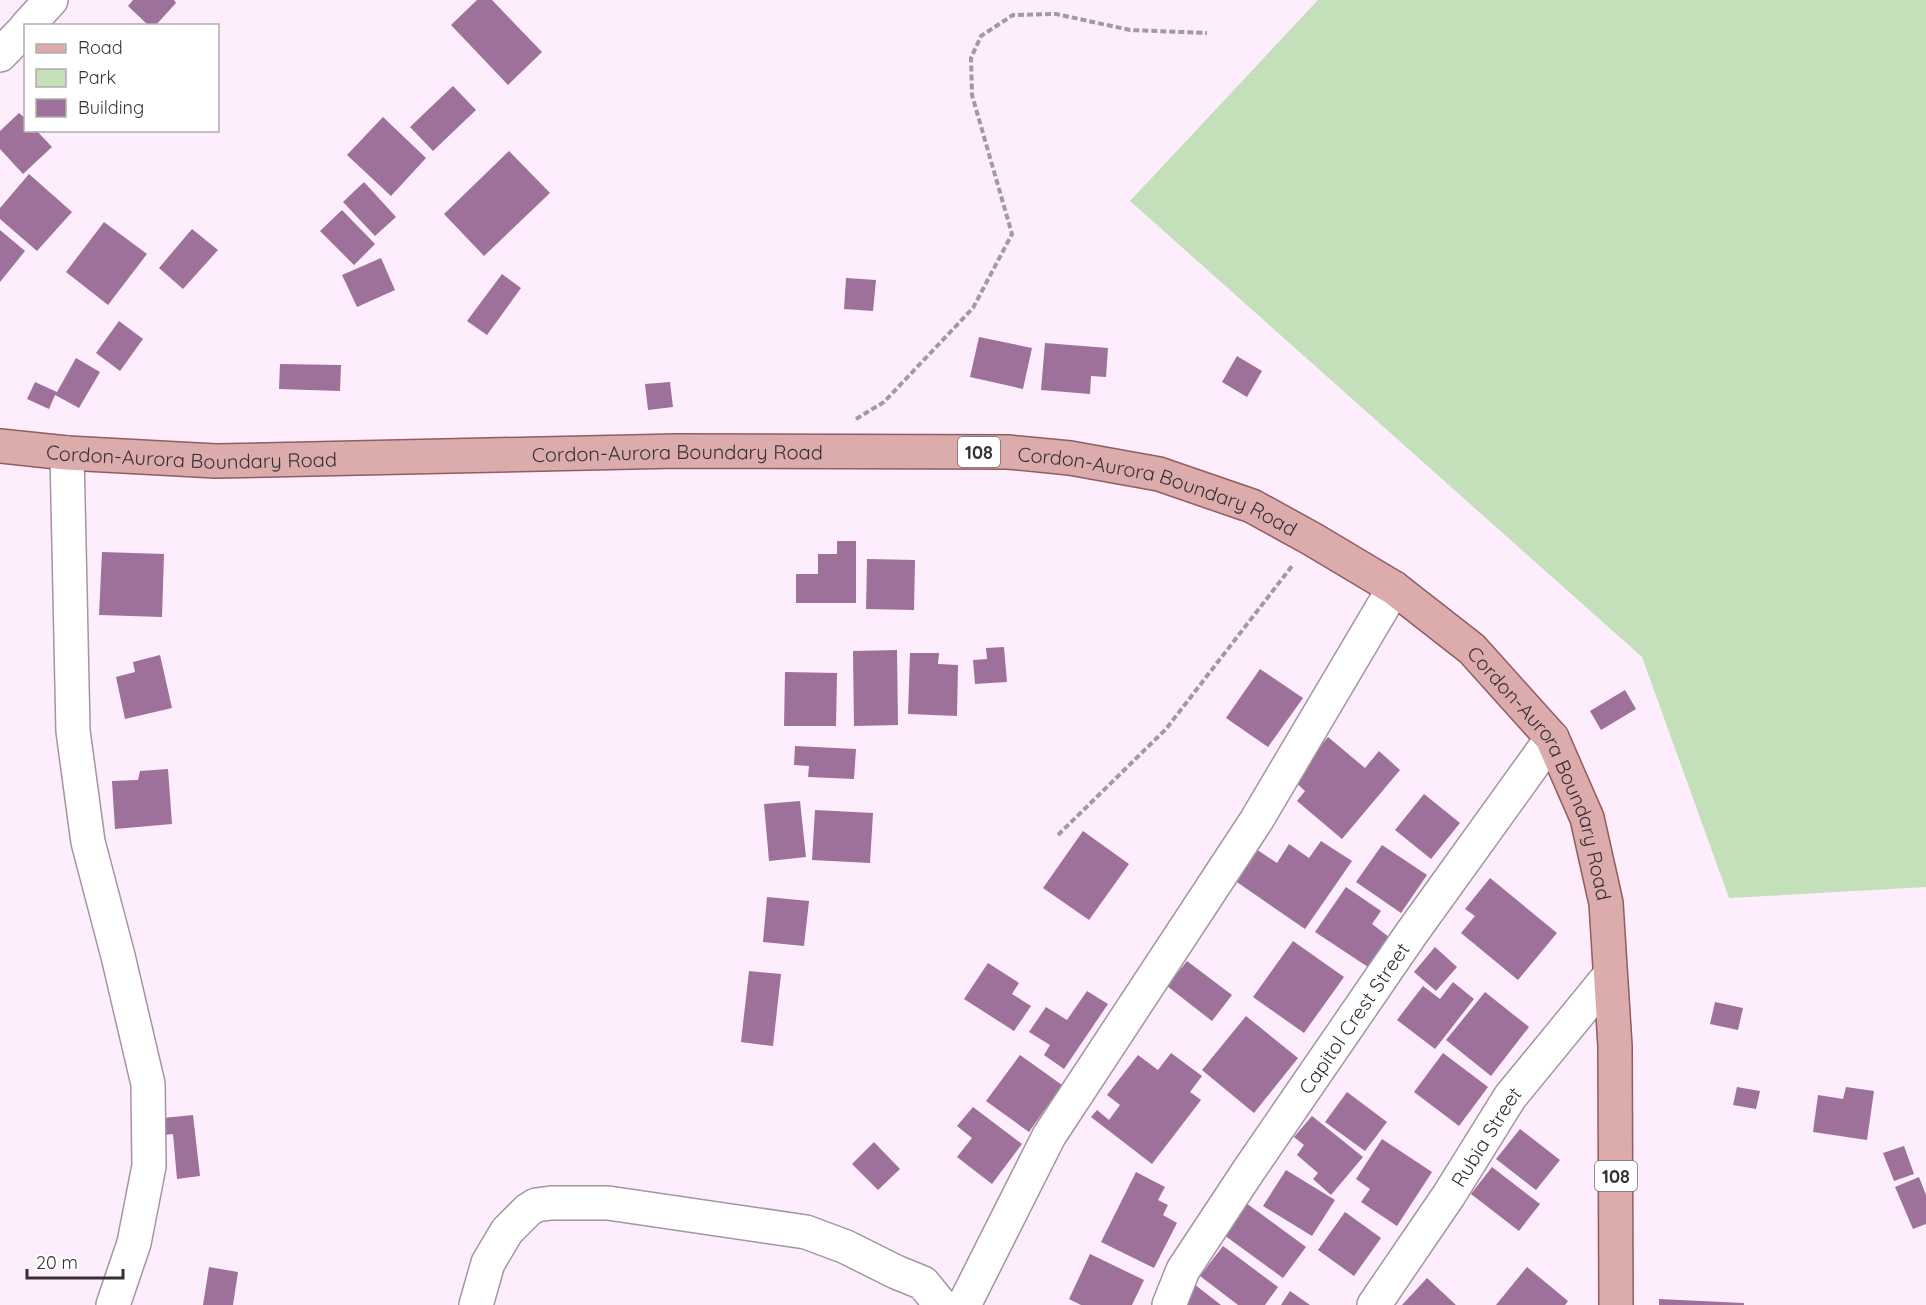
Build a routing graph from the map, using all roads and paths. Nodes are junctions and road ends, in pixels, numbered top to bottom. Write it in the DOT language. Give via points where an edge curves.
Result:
graph roads {
  1 [pos="51,0"];
  2 [pos="29,24"];
  3 [pos="24,29"];
  4 [pos="1207,33"];
  5 [pos="0,55"];
  6 [pos="853,420"];
  7 [pos="0,446"];
  8 [pos="67,453"];
  9 [pos="1312,539"];
  10 [pos="1394,588"];
  11 [pos="1552,738"];
  12 [pos="1058,835"];
  13 [pos="1611,975"];
  14 [pos="1612,1298"];
  15 [pos="113,1305"];
  16 [pos="476,1305"];
  17 [pos="941,1305"];
  18 [pos="964,1305"];
  19 [pos="1169,1305"];
  20 [pos="1374,1305"];
  1 -- 2 [label="street"];
  3 -- 5 [label="street"];
  4 -- 6 [label="path" via="1130,30 1056,14 1013,15 981,36 970,58 972,95 1012,234 973,308 884,402"];
  7 -- 8 [label="main road, Cordon-Aurora Boundary Road / 108"];
  8 -- 9 [label="main road, Cordon-Aurora Boundary Road / 108" via="216,461 677,451 1008,452 1070,458 1159,474 1252,506"];
  8 -- 15 [label="street" via="73,731 88,842 148,1084 149,1166 134,1243"];
  9 -- 10 [label="main road, Cordon-Aurora Boundary Road / 108"];
  9 -- 12 [label="path" via="1166,729"];
  10 -- 11 [label="main road, Cordon-Aurora Boundary Road / 108" via="1472,649"];
  10 -- 18 [label="street" via="1256,821 1049,1136"];
  11 -- 13 [label="main road, Cordon-Aurora Boundary Road / 108" via="1587,818 1606,903"];
  11 -- 19 [label="street, Capitol Crest Street" via="1249,1170 1183,1270"];
  13 -- 14 [label="main road, Cordon-Aurora Boundary Road / 108" via="1615,1046"];
  13 -- 20 [label="street, Rubia Street" via="1510,1097"];
  16 -- 17 [label="street" via="488,1263 507,1231 528,1210 551,1203 608,1203 806,1232 922,1283"];
}
